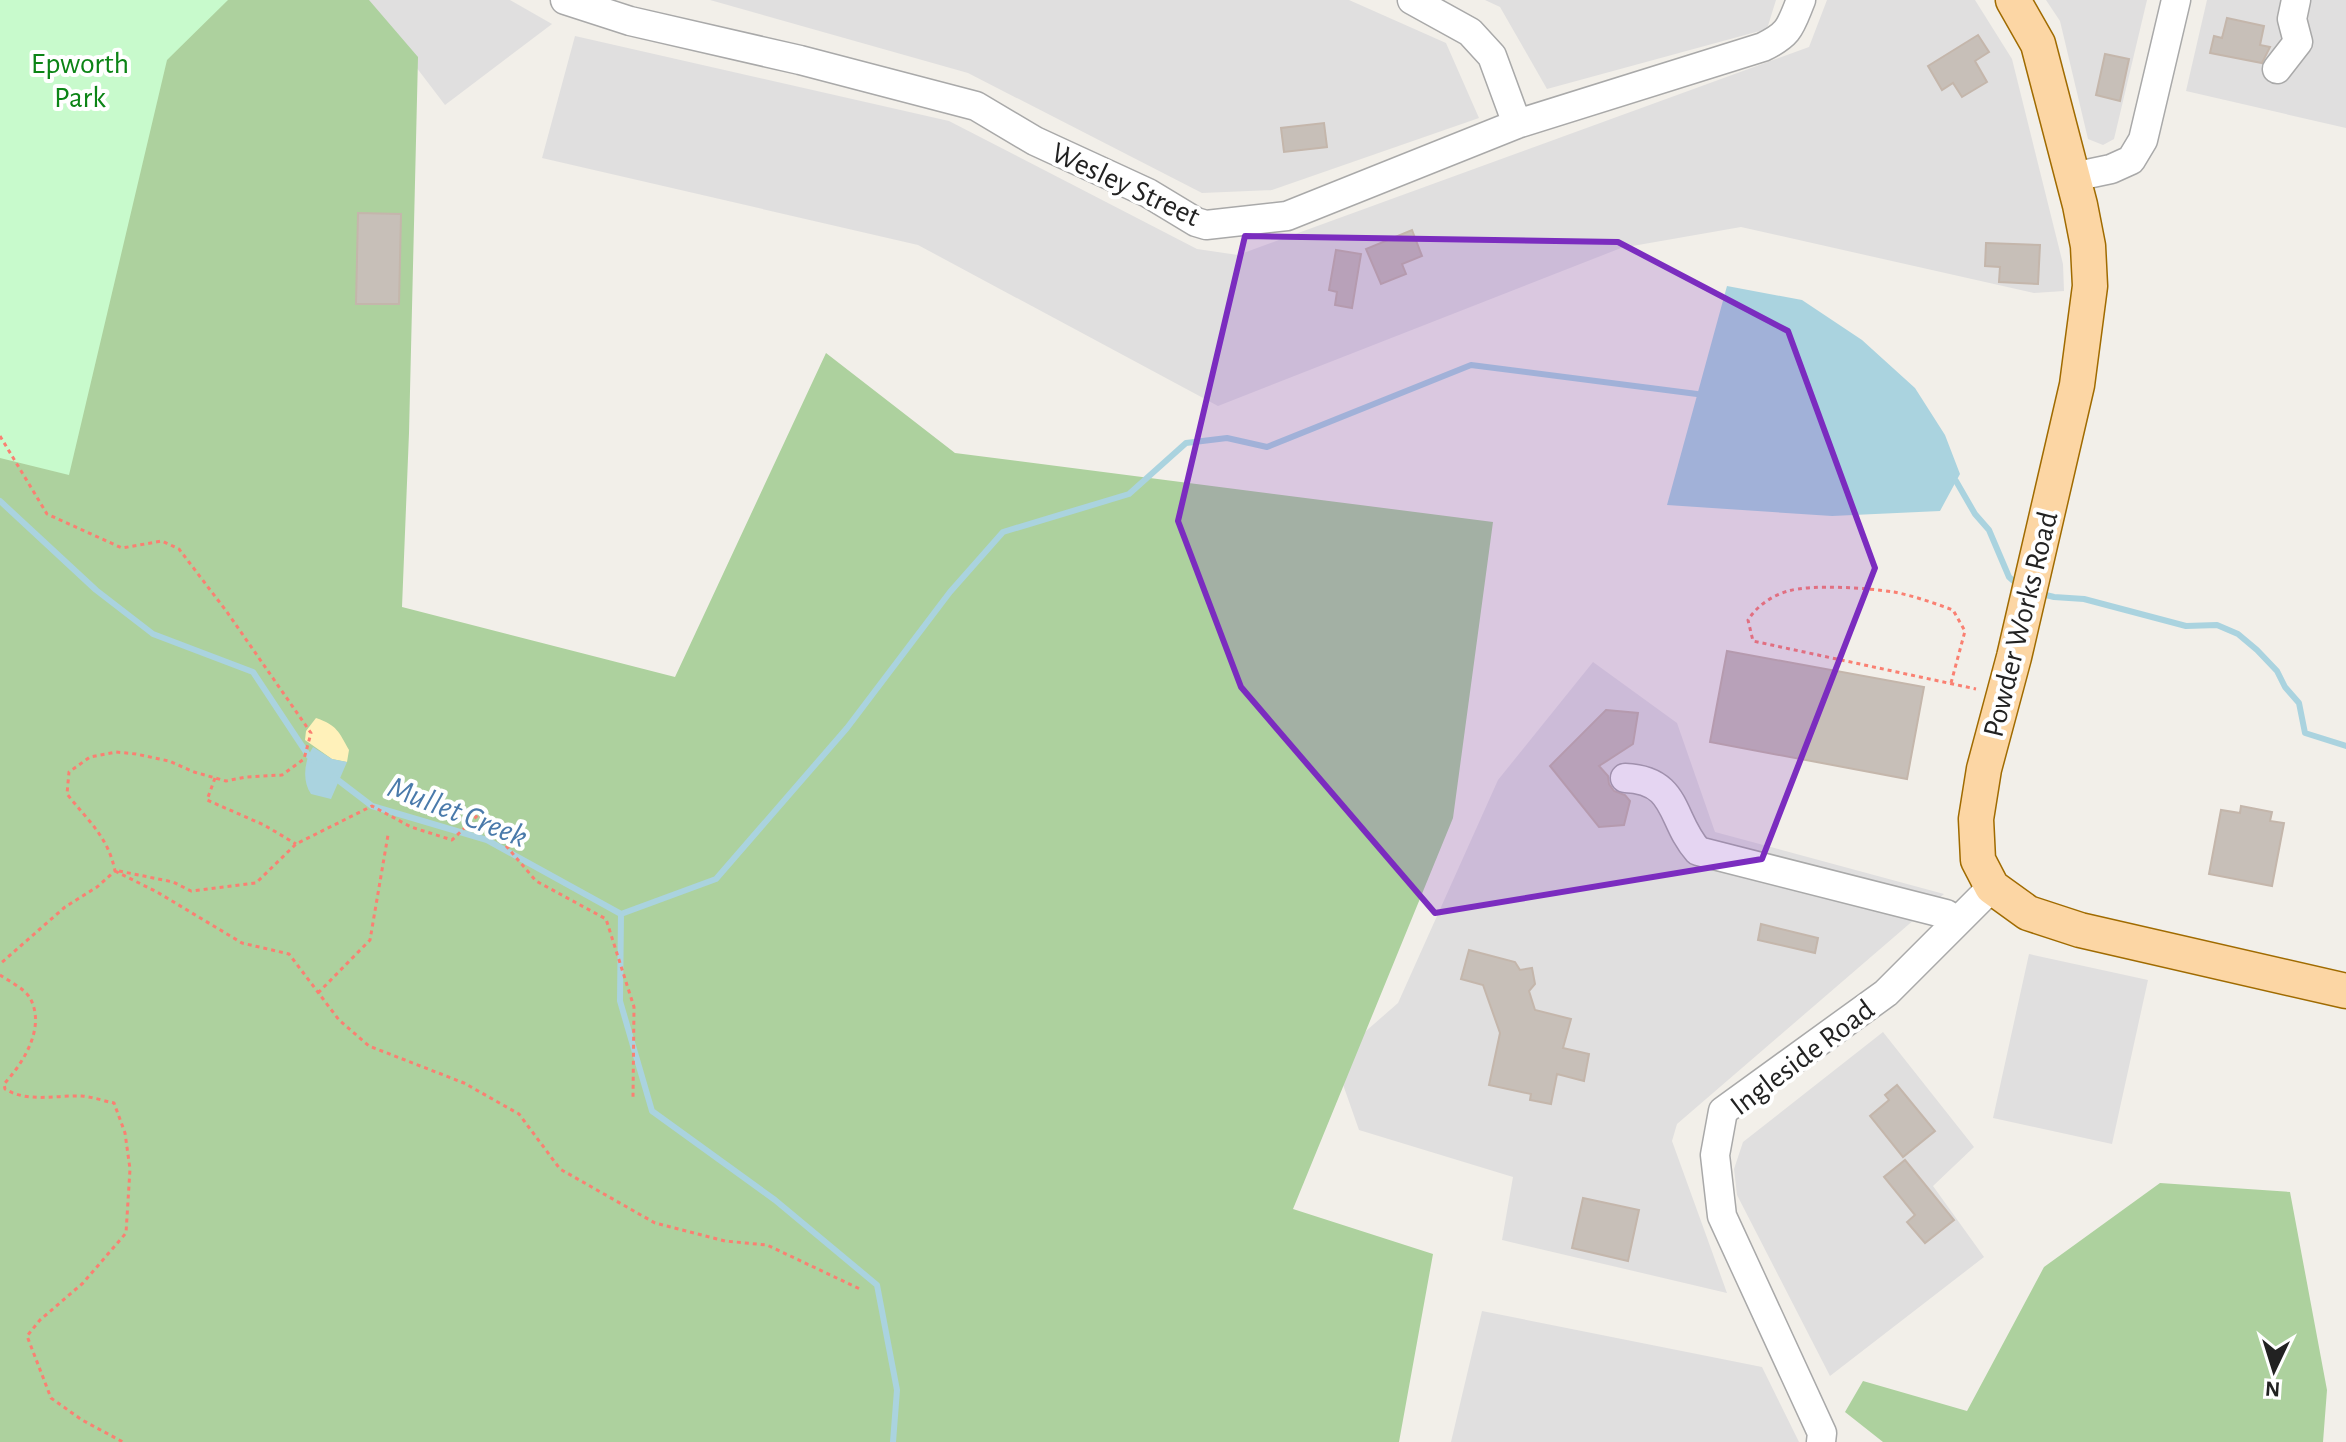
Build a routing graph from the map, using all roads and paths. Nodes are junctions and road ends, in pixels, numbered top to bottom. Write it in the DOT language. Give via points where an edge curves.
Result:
graph roads {
  1 [pos="565,0"];
  2 [pos="1412,0"];
  3 [pos="1801,0"];
  4 [pos="2013,0"];
  5 [pos="2176,0"];
  6 [pos="2296,0"];
  7 [pos="2277,69"];
  8 [pos="1517,124"];
  9 [pos="2073,177"];
  10 [pos="0,436"];
  11 [pos="1951,683"];
  12 [pos="2003,696"];
  13 [pos="215,778"];
  14 [pos="1625,778"];
  15 [pos="388,835"];
  16 [pos="296,844"];
  17 [pos="115,871"];
  18 [pos="1992,887"];
  19 [pos="1958,921"];
  20 [pos="0,964"];
  21 [pos="0,975"];
  22 [pos="2346,991"];
  23 [pos="318,993"];
  24 [pos="633,1098"];
  25 [pos="860,1289"];
  26 [pos="1826,1439"];
  27 [pos="123,1442"];
  1 -- 8 [label="street, Wesley Street" via="630,21 976,106 1206,225 1287,216"];
  2 -- 8 [label="street" via="1470,32 1492,56"];
  3 -- 8 [label="street, Wesley Street" via="1782,38 1763,47"];
  4 -- 9 [label="main road, Powder Works Road" via="2038,44"];
  5 -- 9 [label="street" via="2143,140 2131,160"];
  6 -- 7 [label="street" via="2292,19 2298,42"];
  9 -- 12 [label="main road, Powder Works Road" via="2088,246 2090,286 2077,385"];
  10 -- 13 [label="path" via="47,514 122,548 162,541 179,549 311,733 304,759 282,775"];
  11 -- 11 [label="path" via="1753,641 1748,620 1755,609 1788,591 1859,589 1919,598 1953,610 1965,631"];
  11 -- 12 [label="path"];
  12 -- 18 [label="main road, Powder Works Road" via="1976,819 1978,860"];
  13 -- 16 [label="path" via="207,800"];
  13 -- 17 [label="path" via="169,761 116,752 90,757 69,772 67,794 99,831"];
  14 -- 19 [label="street" via="1664,791 1698,851"];
  15 -- 23 [label="path" via="370,940"];
  16 -- 17 [label="path" via="256,883 191,891 173,882"];
  16 -- 24 [label="path" via="372,806 411,827 452,840 479,814 536,881 606,919 634,1007"];
  17 -- 20 [label="path"];
  17 -- 23 [label="path" via="242,943 289,954"];
  18 -- 19 [label="street, Ingleside Road"];
  18 -- 22 [label="main road" via="2028,913 2080,930"];
  19 -- 26 [label="street, Ingleside Road" via="1886,993 1723,1111 1715,1155 1722,1216"];
  21 -- 27 [label="path" via="30,996 37,1019 30,1047 5,1089 114,1103 125,1133 130,1169 126,1233 27,1336 51,1398"];
  23 -- 25 [label="path" via="369,1046 464,1083 519,1114 560,1169 655,1223 725,1241 767,1245"];
}
